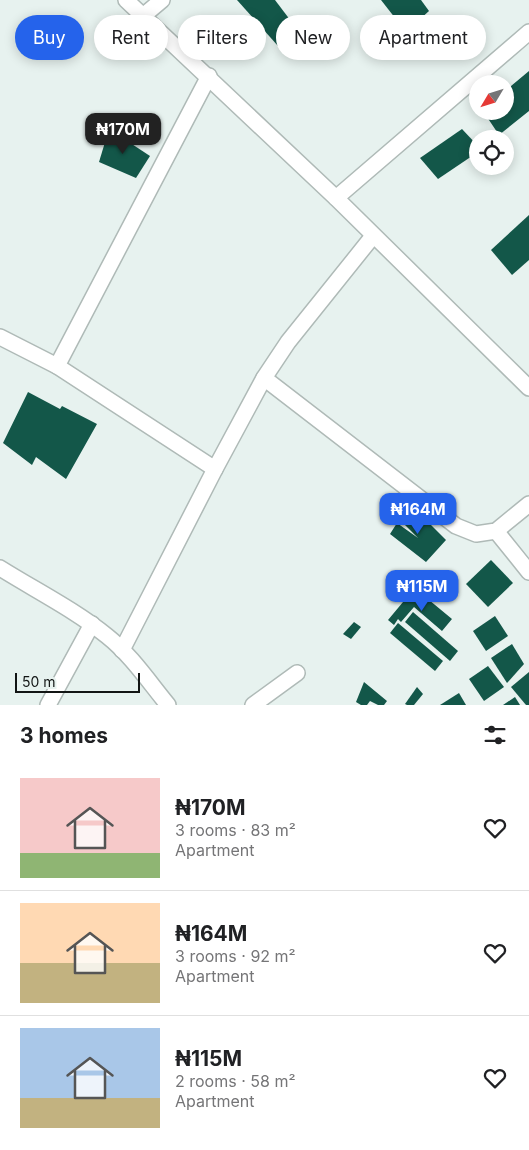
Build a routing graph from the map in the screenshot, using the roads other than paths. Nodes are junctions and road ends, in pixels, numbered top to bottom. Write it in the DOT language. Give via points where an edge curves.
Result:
graph roads {
  1 [pos="126,0"];
  2 [pos="162,0"];
  3 [pos="141,15"];
  4 [pos="143,15"];
  5 [pos="528,36"];
  6 [pos="168,39"];
  7 [pos="209,76"];
  8 [pos="336,198"];
  9 [pos="374,236"];
  10 [pos="0,337"];
  11 [pos="57,366"];
  12 [pos="264,378"];
  13 [pos="529,388"];
  14 [pos="215,469"];
  15 [pos="529,504"];
  16 [pos="496,531"];
  17 [pos="0,568"];
  18 [pos="529,572"];
  19 [pos="92,624"];
  20 [pos="122,650"];
  21 [pos="296,673"];
  22 [pos="48,705"];
  23 [pos="168,705"];
  24 [pos="253,705"];
  1 -- 3 [label="street"];
  2 -- 4 [label="street"];
  5 -- 8 [label="street"];
  6 -- 7 [label="street"];
  7 -- 8 [label="street"];
  7 -- 11 [label="street"];
  8 -- 9 [label="street"];
  9 -- 12 [label="street" via="288,342"];
  9 -- 13 [label="street"];
  10 -- 11 [label="street"];
  11 -- 14 [label="street"];
  12 -- 14 [label="street"];
  12 -- 16 [label="street" via="456,526 476,534"];
  14 -- 20 [label="street"];
  15 -- 16 [label="street"];
  16 -- 18 [label="street"];
  17 -- 19 [label="street"];
  19 -- 20 [label="street"];
  19 -- 22 [label="street"];
  20 -- 23 [label="street"];
  21 -- 24 [label="street"];
}
